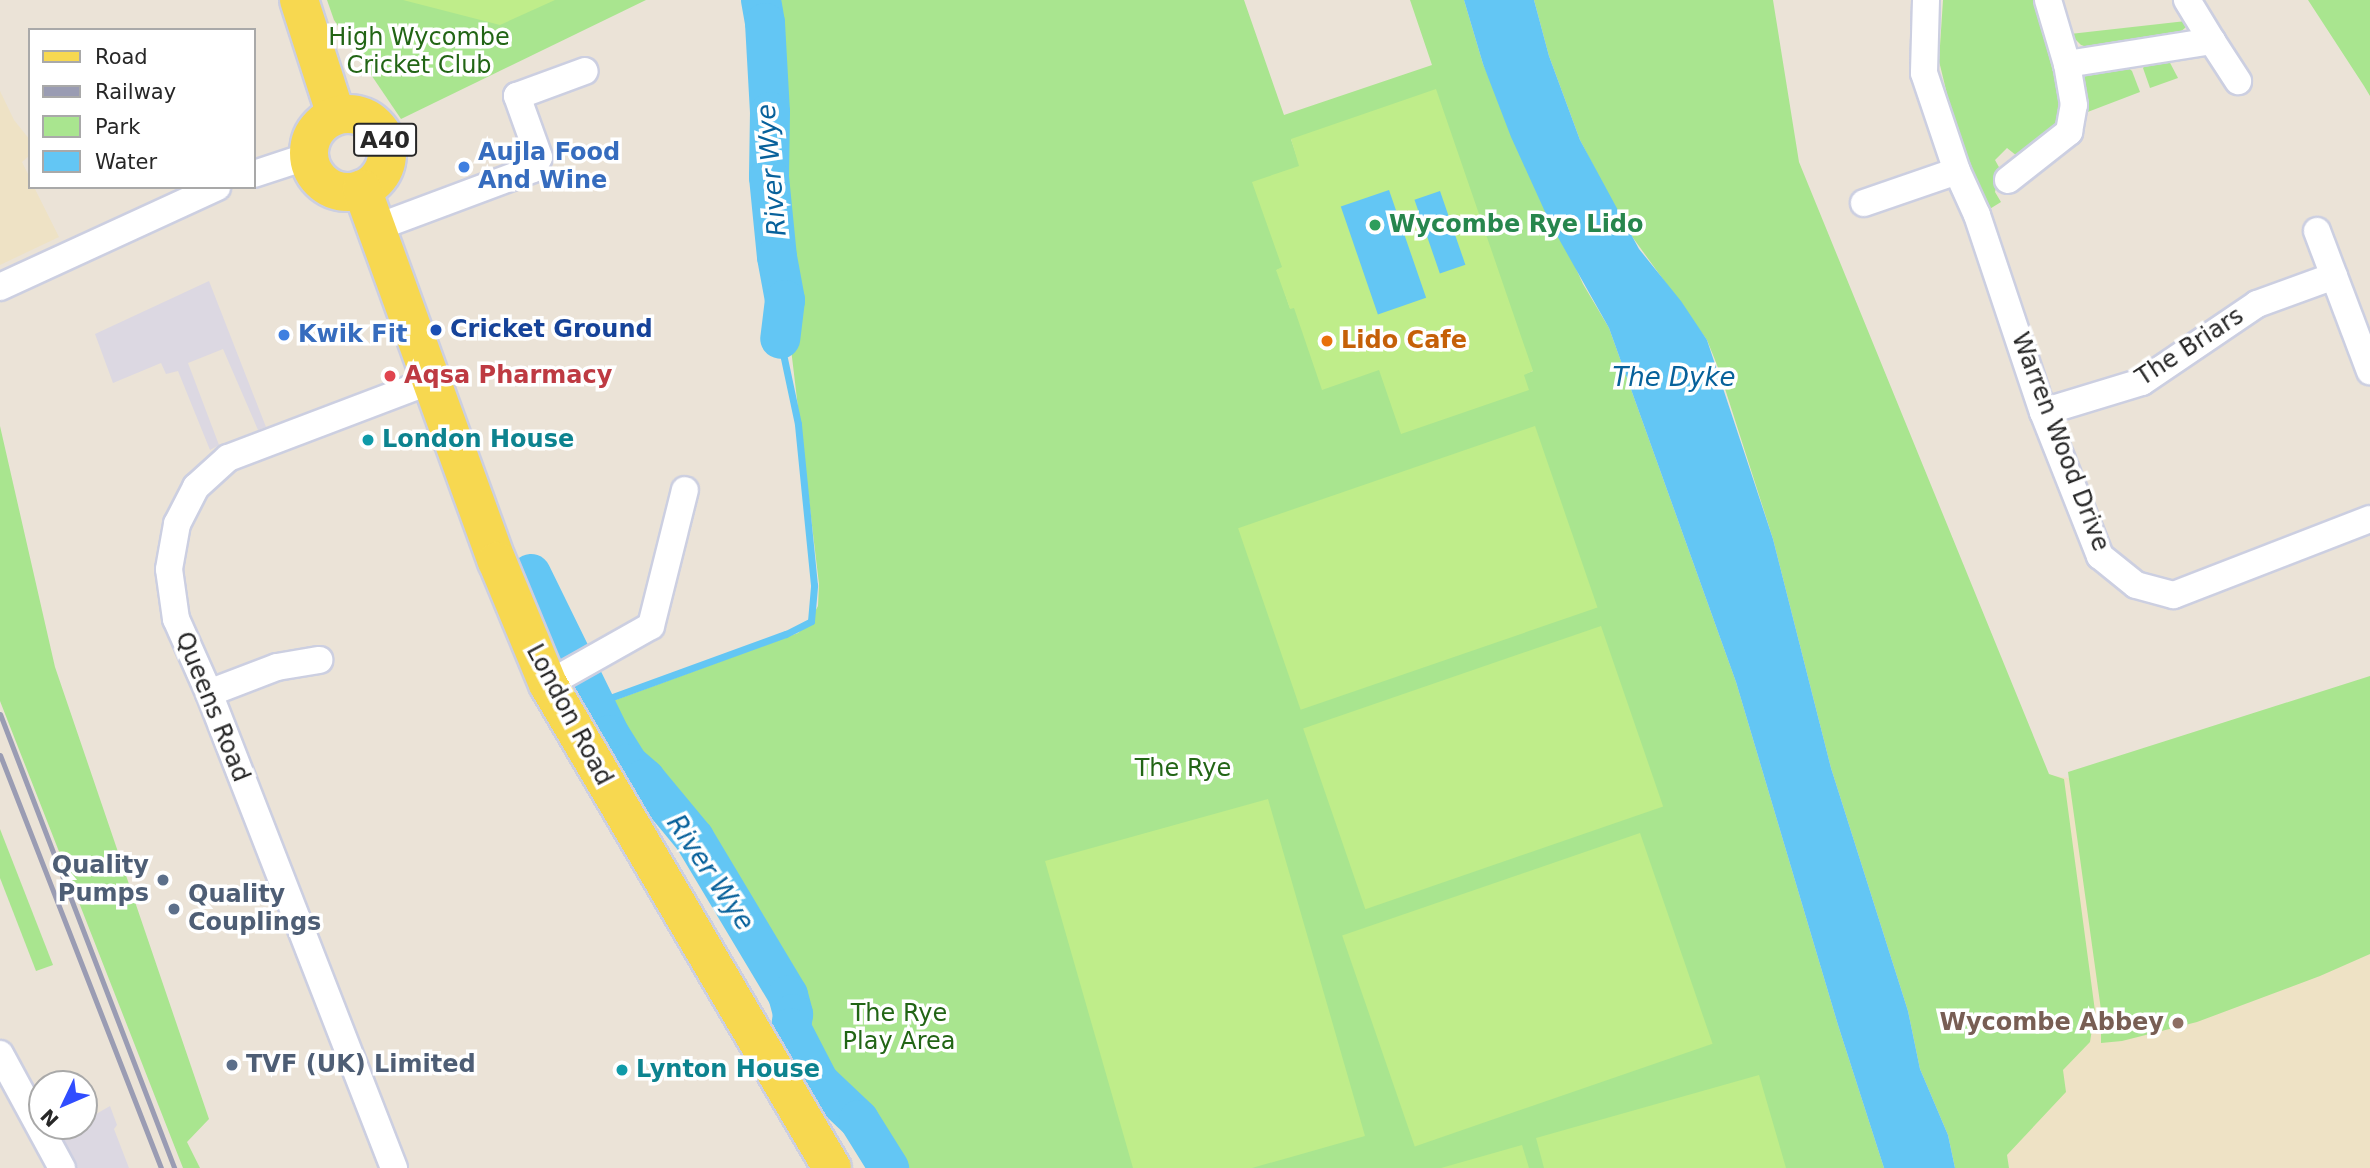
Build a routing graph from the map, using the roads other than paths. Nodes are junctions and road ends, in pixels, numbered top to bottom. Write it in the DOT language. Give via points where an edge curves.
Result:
graph roads {
  1 [pos="299,0"];
  2 [pos="1926,0"];
  3 [pos="2048,0"];
  4 [pos="2187,0"];
  5 [pos="2212,41"];
  6 [pos="2067,64"];
  7 [pos="585,71"];
  8 [pos="2238,81"];
  9 [pos="336,115"];
  10 [pos="309,156"];
  11 [pos="1957,171"];
  12 [pos="256,173"];
  13 [pos="2008,180"];
  14 [pos="213,189"];
  15 [pos="362,189"];
  16 [pos="1864,203"];
  17 [pos="378,227"];
  18 [pos="2317,230"];
  19 [pos="2334,276"];
  20 [pos="0,287"];
  21 [pos="2370,371"];
  22 [pos="433,380"];
  23 [pos="2043,412"];
  24 [pos="685,489"];
  25 [pos="2370,519"];
  26 [pos="319,660"];
  27 [pos="548,684"];
  28 [pos="209,693"];
  29 [pos="0,1054"];
  30 [pos="62,1168"];
  31 [pos="394,1168"];
  32 [pos="832,1168"];
  1 -- 9 [label="main road, A40"];
  2 -- 11 [label="street, Warren Wood Drive" via="1924,73"];
  3 -- 6 [label="street"];
  4 -- 5 [label="street"];
  5 -- 6 [label="street"];
  5 -- 8 [label="street"];
  6 -- 13 [label="street" via="2074,105 2069,132"];
  7 -- 17 [label="street" via="517,96 539,157 533,169"];
  9 -- 10 [label="main road, A40" via="316,131"];
  9 -- 15 [label="main road, A40" via="358,114 384,136 387,161 383,172"];
  10 -- 12 [label="street"];
  10 -- 15 [label="main road, A40" via="324,184 349,192"];
  11 -- 16 [label="street"];
  11 -- 23 [label="street, Warren Wood Drive" via="1977,215"];
  14 -- 20 [label="street"];
  15 -- 17 [label="main road, London Road / A40"];
  17 -- 22 [label="main road, London Road / A40"];
  18 -- 19 [label="street"];
  19 -- 21 [label="street"];
  19 -- 23 [label="street, The Briars" via="2257,304 2142,382"];
  22 -- 27 [label="main road, London Road / A40" via="496,561"];
  22 -- 28 [label="street, Queens Road" via="228,458 196,487 177,524 169,569 176,619"];
  23 -- 25 [label="street, Warren Wood Drive" via="2100,556 2136,584 2174,595"];
  24 -- 27 [label="street" via="651,626"];
  26 -- 28 [label="street" via="277,667"];
  27 -- 32 [label="main road, London Road / A40"];
  28 -- 31 [label="street, Queens Road"];
  29 -- 30 [label="street"];
}
